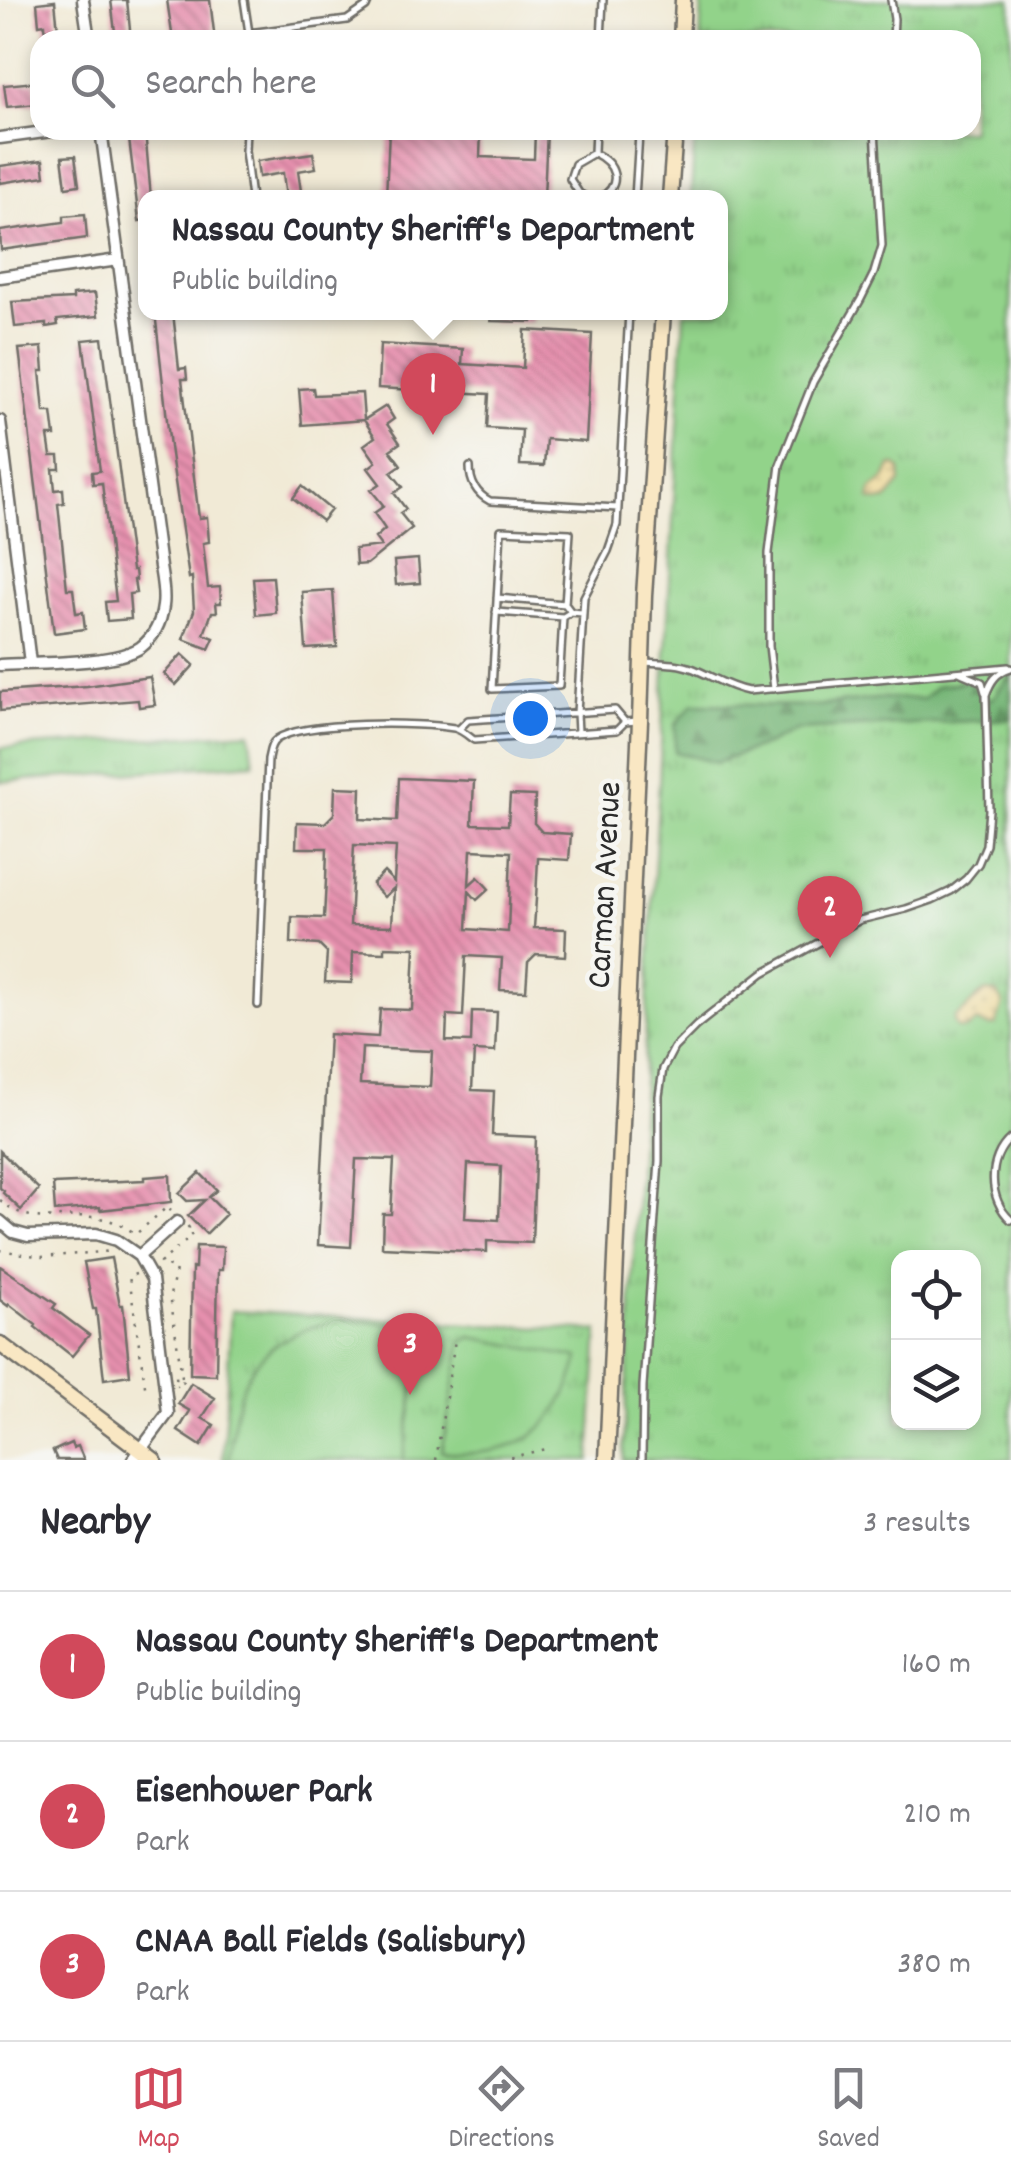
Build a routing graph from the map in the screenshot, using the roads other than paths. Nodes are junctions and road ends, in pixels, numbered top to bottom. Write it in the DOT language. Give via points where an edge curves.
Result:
graph roads {
  1 [pos="83,0"];
  2 [pos="244,0"];
  3 [pos="369,0"];
  4 [pos="603,0"];
  5 [pos="684,0"];
  6 [pos="891,0"];
  7 [pos="87,30"];
  8 [pos="246,30"];
  9 [pos="284,30"];
  10 [pos="601,30"];
  11 [pos="682,30"];
  12 [pos="893,30"];
  13 [pos="30,134"];
  14 [pos="0,138"];
  15 [pos="102,140"];
  16 [pos="246,140"];
  17 [pos="595,140"];
  18 [pos="639,140"];
  19 [pos="674,140"];
  20 [pos="876,140"];
  21 [pos="594,153"];
  22 [pos="251,190"];
  23 [pos="576,190"];
  24 [pos="611,190"];
  25 [pos="636,190"];
  26 [pos="671,190"];
  27 [pos="118,260"];
  28 [pos="0,277"];
  29 [pos="629,320"];
  30 [pos="662,320"];
  31 [pos="0,421"];
  32 [pos="470,467"];
  33 [pos="618,508"];
  34 [pos="497,598"];
  35 [pos="564,604"];
  36 [pos="496,612"];
  37 [pos="571,612"];
  38 [pos="582,613"];
  39 [pos="564,618"];
  40 [pos="642,662"];
  41 [pos="30,663"];
  42 [pos="0,665"];
  43 [pos="1011,667"];
  44 [pos="957,672"];
  45 [pos="774,689"];
  46 [pos="986,695"];
  47 [pos="577,713"];
  48 [pos="633,722"];
  49 [pos="459,729"];
  50 [pos="578,733"];
  51 [pos="258,1005"];
  52 [pos="1011,1138"];
  53 [pos="0,1220"];
  54 [pos="1011,1220"];
  55 [pos="177,1222"];
  56 [pos="134,1260"];
  57 [pos="0,1344"];
  58 [pos="136,1456"];
  59 [pos="154,1460"];
  60 [pos="607,1460"];
  61 [pos="642,1460"];
  1 -- 7 [label="street"];
  2 -- 8 [label="lane"];
  3 -- 9 [label="lane" via="347,20"];
  4 -- 10 [label="lane"];
  5 -- 11 [label="main road"];
  6 -- 12 [label="lane"];
  13 -- 14 [label="street"];
  15 -- 27 [label="street"];
  16 -- 22 [label="lane"];
  17 -- 21 [label="lane"];
  18 -- 25 [label="lane"];
  19 -- 26 [label="main road"];
  20 -- 45 [label="lane" via="882,246 861,299 813,382 780,466 769,553"];
  21 -- 23 [label="lane" via="574,164 570,179"];
  21 -- 24 [label="lane" via="612,167"];
  27 -- 28 [label="street"];
  27 -- 41 [label="street" via="162,610 152,636 130,653"];
  29 -- 33 [label="lane"];
  30 -- 40 [label="main road, Carman Avenue"];
  31 -- 41 [label="street"];
  32 -- 33 [label="lane" via="476,490 490,500"];
  33 -- 38 [label="lane"];
  34 -- 35 [label="lane"];
  34 -- 35 [label="lane" via="502,530 570,533"];
  34 -- 36 [label="lane"];
  35 -- 37 [label="lane"];
  36 -- 39 [label="lane"];
  36 -- 39 [label="lane" via="492,689 559,686"];
  37 -- 38 [label="lane"];
  37 -- 39 [label="lane"];
  38 -- 47 [label="lane"];
  40 -- 45 [label="lane" via="685,667 731,688"];
  40 -- 48 [label="main road, Carman Avenue"];
  41 -- 42 [label="street"];
  43 -- 44 [label="lane"];
  43 -- 46 [label="lane" via="991,681"];
  44 -- 45 [label="lane"];
  44 -- 46 [label="lane" via="982,682"];
  46 -- 61 [label="lane" via="986,846 966,880 906,910 860,920 763,973 696,1026 663,1069"];
  47 -- 48 [label="lane" via="615,710"];
  47 -- 49 [label="lane" via="468,720"];
  47 -- 50 [label="lane"];
  48 -- 50 [label="lane"];
  48 -- 60 [label="main road, Carman Avenue"];
  49 -- 50 [label="lane" via="474,740"];
  49 -- 51 [label="lane" via="303,730 271,745"];
  52 -- 54 [label="lane" via="993,1182"];
  53 -- 56 [label="street" via="28,1236 96,1234 116,1240"];
  55 -- 56 [label="street"];
  56 -- 58 [label="street" via="152,1280 168,1413"];
  57 -- 58 [label="main road"];
  58 -- 59 [label="main road"];
}
